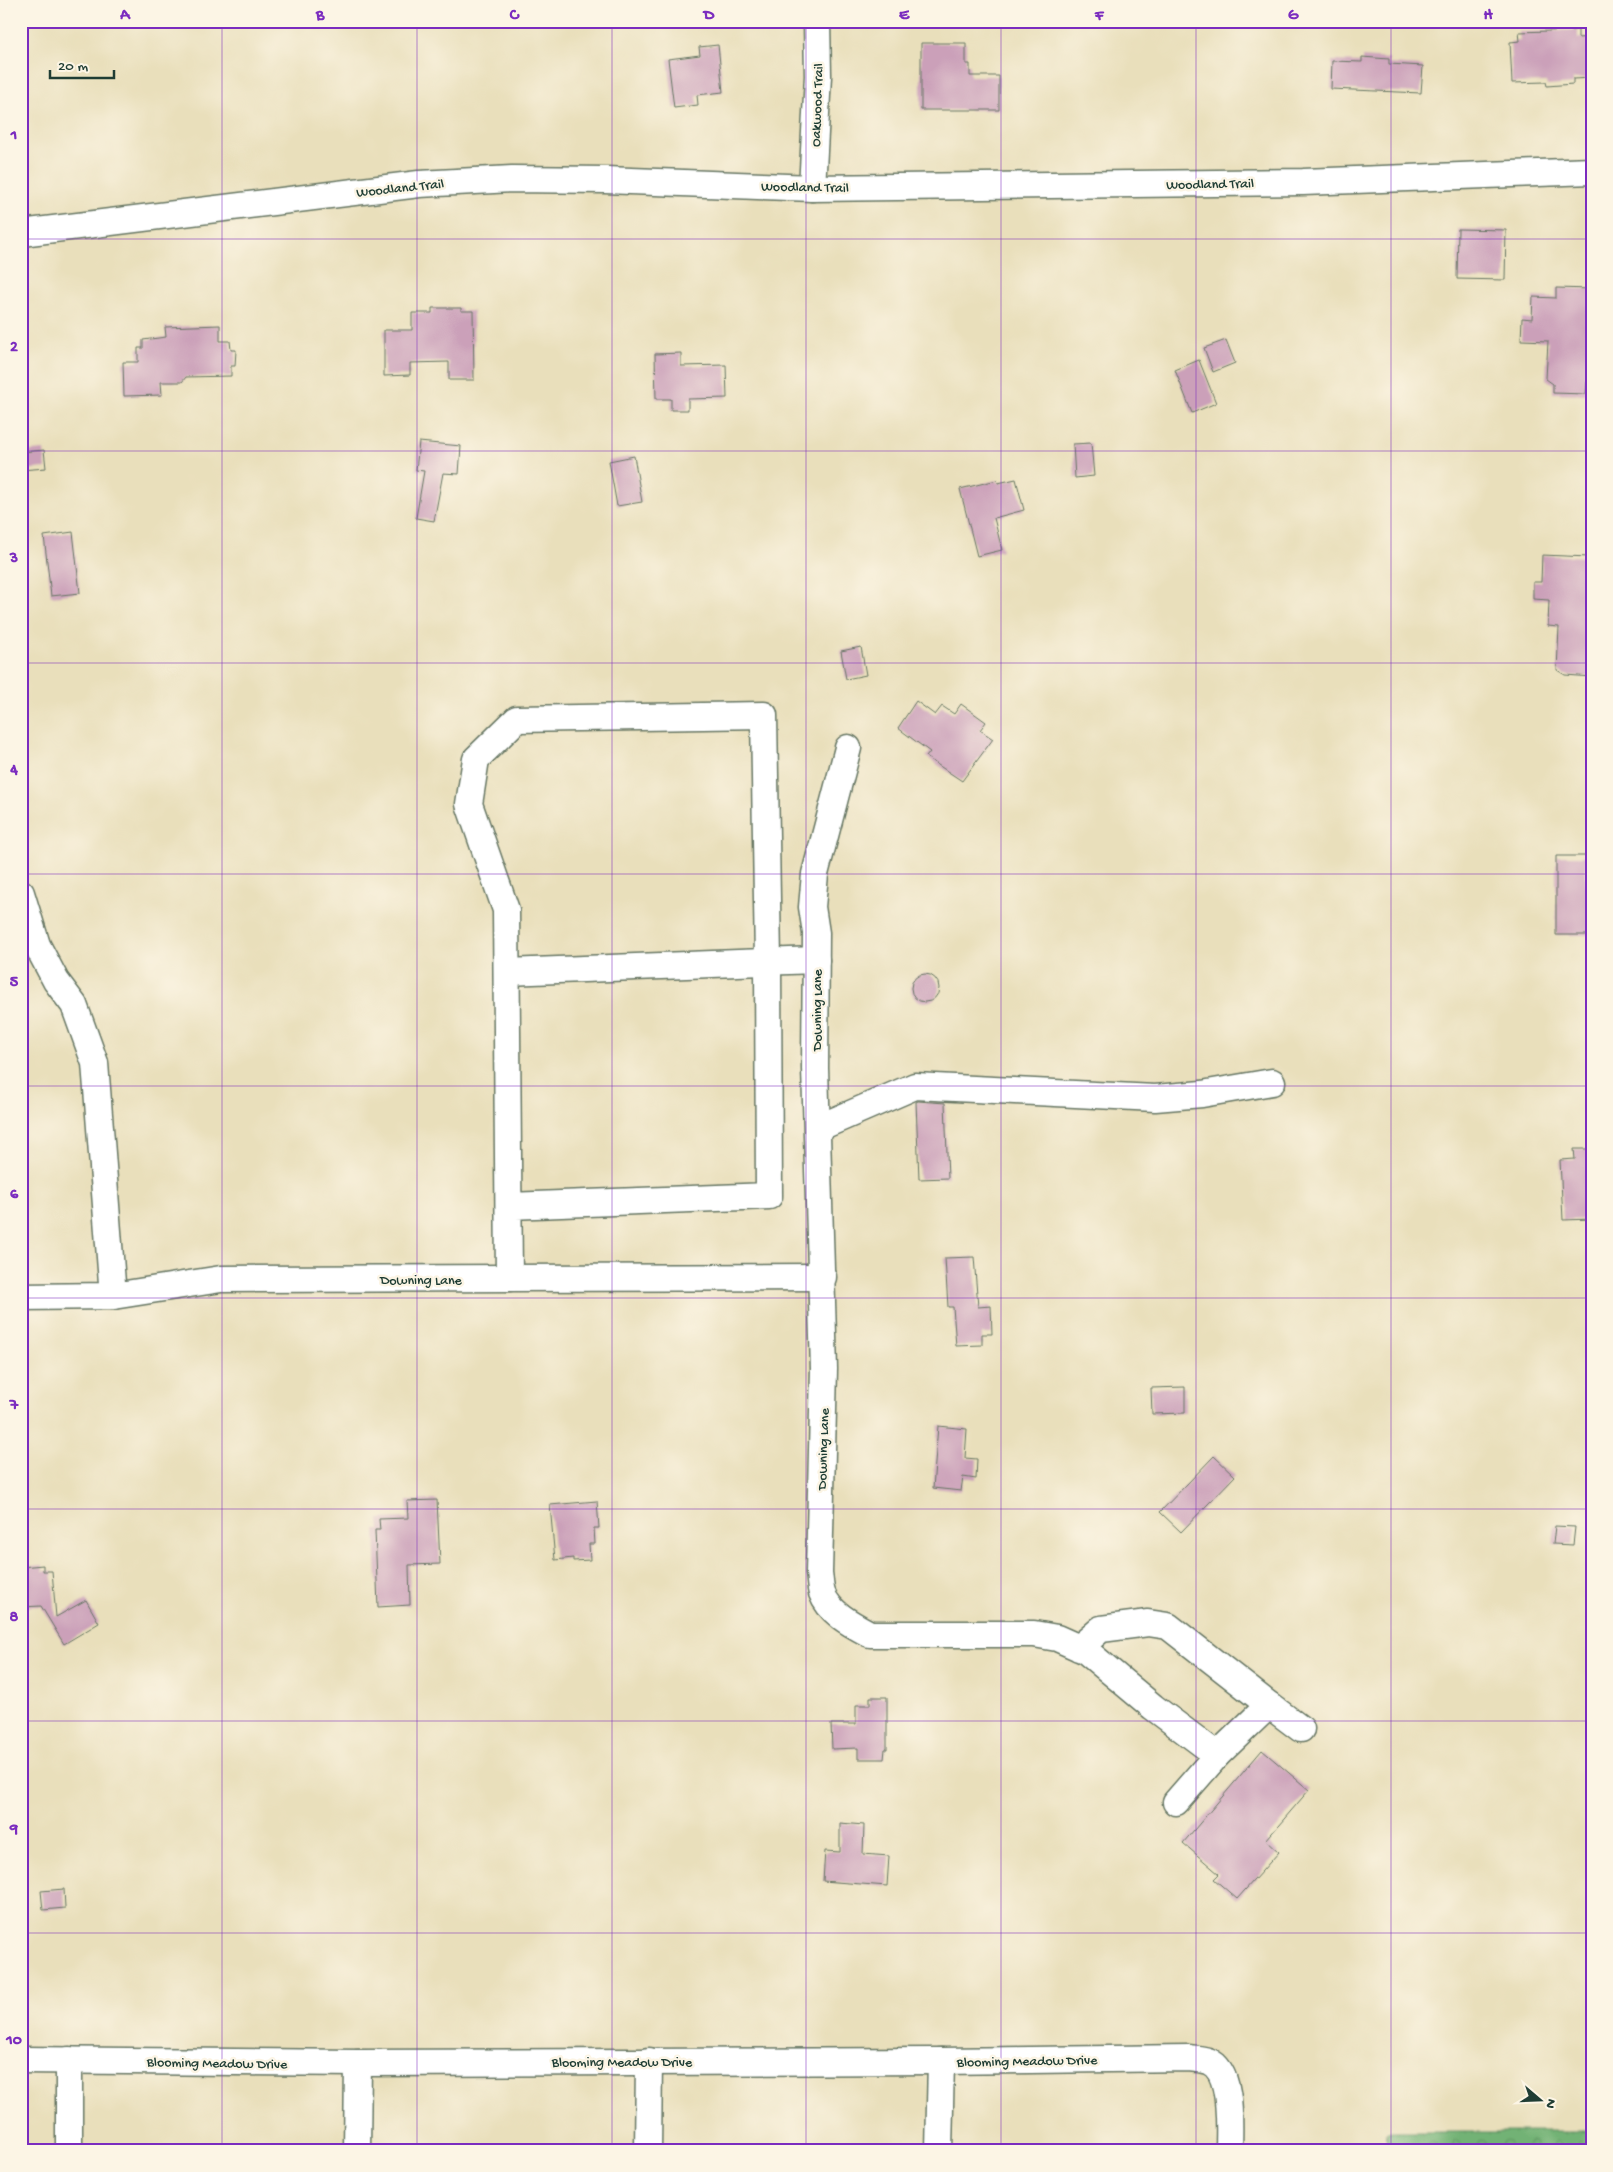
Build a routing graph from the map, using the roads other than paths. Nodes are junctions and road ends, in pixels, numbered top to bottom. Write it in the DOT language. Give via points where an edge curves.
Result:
graph roads {
  1 [pos="817,21"];
  2 [pos="1592,171"];
  3 [pos="812,188"];
  4 [pos="21,233"];
  5 [pos="848,748"];
  6 [pos="21,893"];
  7 [pos="816,960"];
  8 [pos="768,961"];
  9 [pos="507,972"];
  10 [pos="1272,1082"];
  11 [pos="818,1128"];
  12 [pos="509,1206"];
  13 [pos="823,1277"];
  14 [pos="509,1278"];
  15 [pos="113,1296"];
  16 [pos="21,1297"];
  17 [pos="1078,1648"];
  18 [pos="1269,1704"];
  19 [pos="1301,1729"];
  20 [pos="1217,1755"];
  21 [pos="1176,1802"];
  22 [pos="21,2060"];
  23 [pos="69,2060"];
  24 [pos="649,2061"];
  25 [pos="941,2061"];
  26 [pos="358,2063"];
  27 [pos="69,2151"];
  28 [pos="357,2151"];
  29 [pos="648,2151"];
  30 [pos="939,2151"];
  31 [pos="1229,2151"];
  1 -- 3 [label="street, Oakwood Trail" via="818,76"];
  2 -- 3 [label="street, Woodland Trail" via="1303,182"];
  3 -- 4 [label="street, Woodland Trail" via="512,179 419,184"];
  5 -- 7 [label="street, Downing Lane" via="815,874 812,907"];
  6 -- 15 [label="street" via="37,945 56,981 74,1005 95,1063"];
  7 -- 8 [label="street"];
  7 -- 11 [label="street, Downing Lane"];
  8 -- 9 [label="street"];
  8 -- 9 [label="street" via="764,715 517,719 476,759 469,804 506,910"];
  8 -- 12 [label="street" via="769,1196"];
  9 -- 12 [label="street"];
  10 -- 11 [label="street" via="1155,1098 915,1086"];
  11 -- 13 [label="street, Downing Lane"];
  12 -- 14 [label="street"];
  13 -- 14 [label="street, Downing Lane"];
  13 -- 17 [label="street, Downing Lane" via="819,1573 827,1601 847,1621 870,1634 1034,1634 1057,1638"];
  14 -- 15 [label="street, Downing Lane" via="221,1280"];
  15 -- 16 [label="street, Downing Lane"];
  17 -- 18 [label="street" via="1101,1629 1148,1623 1168,1626"];
  17 -- 20 [label="street, Downing Lane" via="1086,1651"];
  18 -- 19 [label="street"];
  18 -- 20 [label="street"];
  20 -- 21 [label="street"];
  22 -- 23 [label="street, Blooming Meadow Drive"];
  23 -- 26 [label="street, Blooming Meadow Drive"];
  23 -- 27 [label="street"];
  24 -- 25 [label="street, Blooming Meadow Drive"];
  24 -- 26 [label="street, Blooming Meadow Drive"];
  24 -- 29 [label="street"];
  25 -- 30 [label="street"];
  25 -- 31 [label="street, Blooming Meadow Drive" via="1189,2058 1209,2061 1219,2070 1226,2087 1230,2113"];
  26 -- 28 [label="street"];
}
